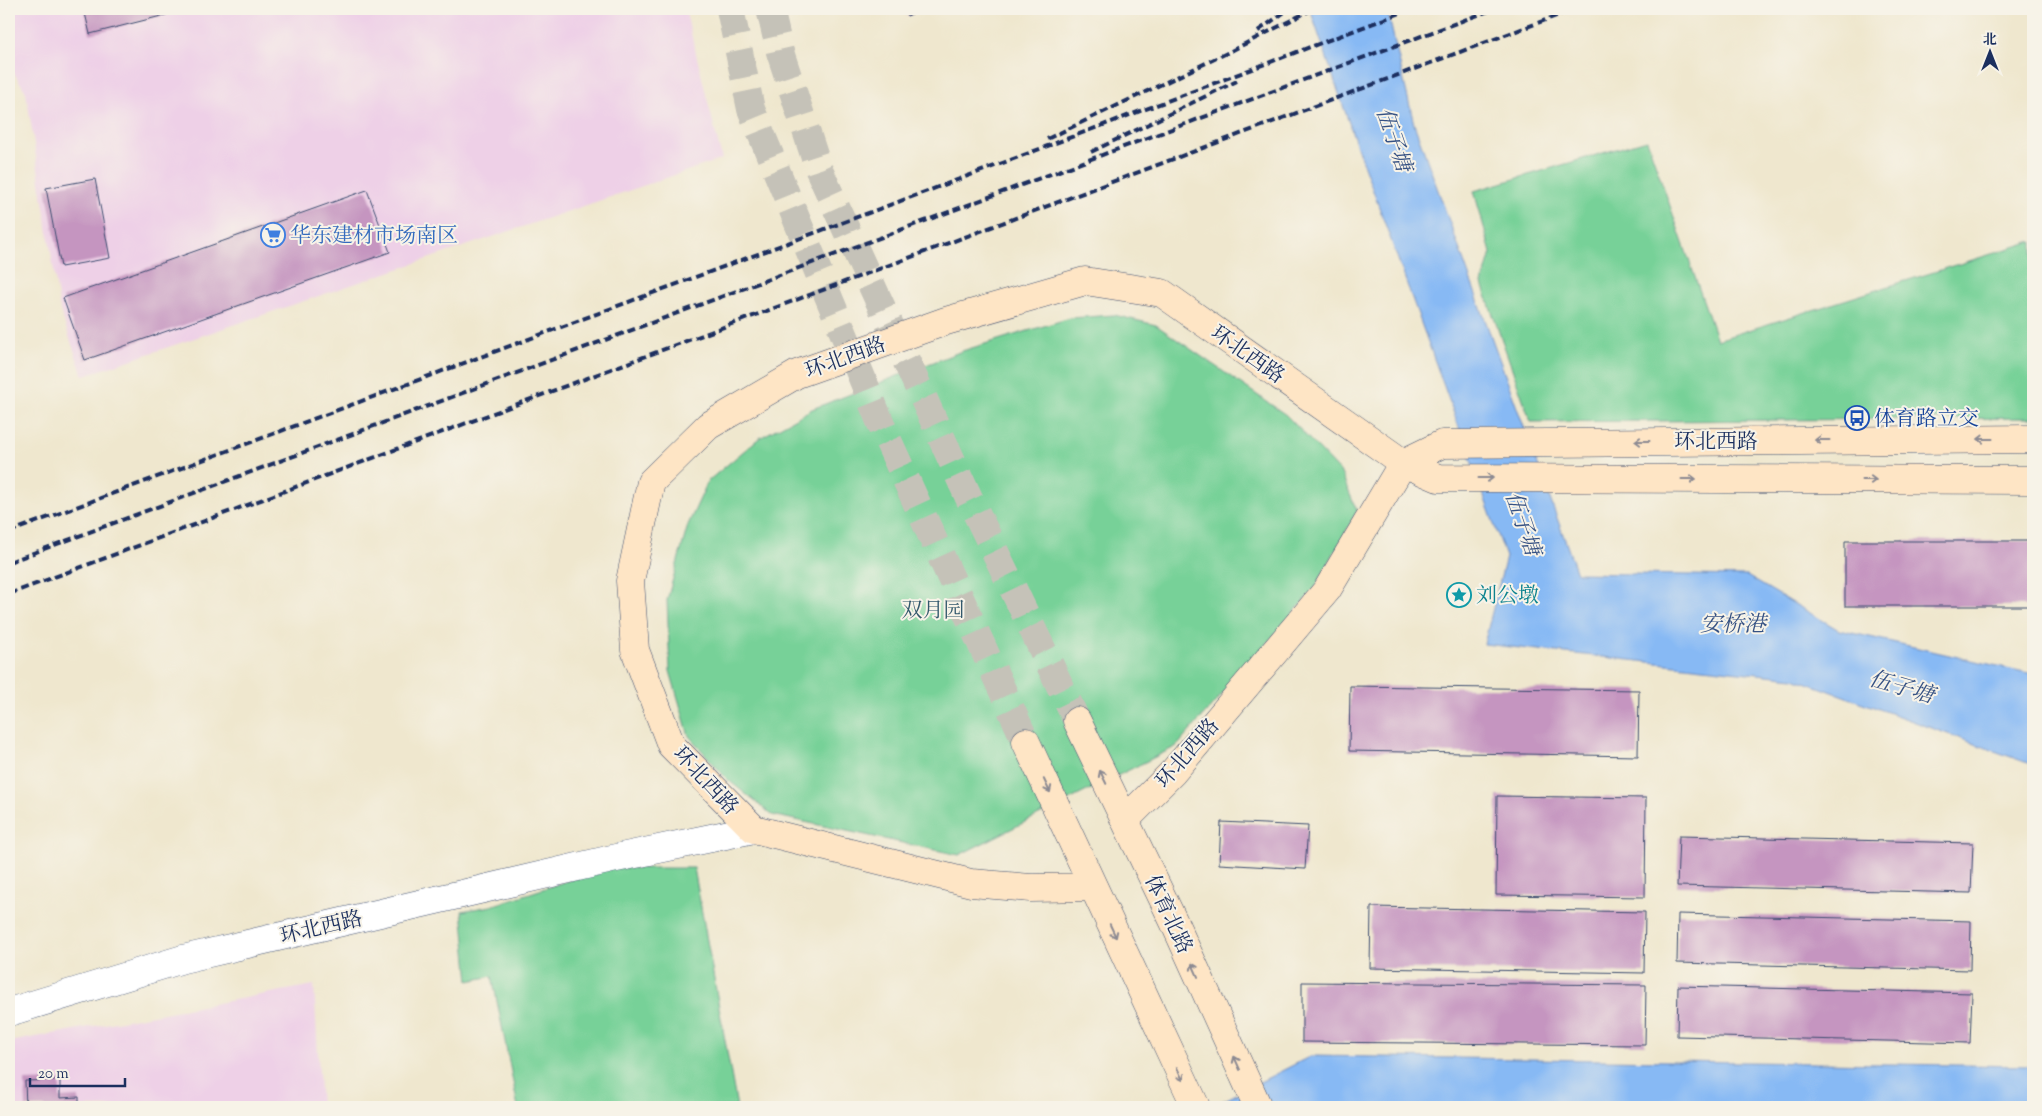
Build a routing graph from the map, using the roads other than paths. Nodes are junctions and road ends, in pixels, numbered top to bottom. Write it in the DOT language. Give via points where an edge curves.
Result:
graph roads {
  1 [pos="2033,439"];
  2 [pos="1403,463"];
  3 [pos="2033,480"];
  4 [pos="1077,722"];
  5 [pos="1026,742"];
  6 [pos="1125,820"];
  7 [pos="754,829"];
  8 [pos="1093,887"];
  9 [pos="9,1012"];
  10 [pos="1196,1107"];
  11 [pos="1258,1107"];
  1 -- 2 [label="street, 环北西路, one-way" via="1442,444"];
  2 -- 3 [label="street, 环北西路, one-way" via="1438,478"];
  2 -- 6 [label="street, 环北西路" via="1327,590 1173,772"];
  2 -- 7 [label="street, 环北西路" via="1162,293 1085,281 946,321 797,374 708,426 651,482 630,582 635,650 671,745"];
  6 -- 4 [label="street, 体育北路, one-way"];
  5 -- 8 [label="street, one-way"];
  11 -- 6 [label="street, 体育北路, one-way"];
  7 -- 8 [label="street, 环北西路" via="971,883 1031,888"];
  7 -- 9 [label="street, 环北西路" via="616,858 183,960"];
  8 -- 10 [label="street, one-way"];
}
